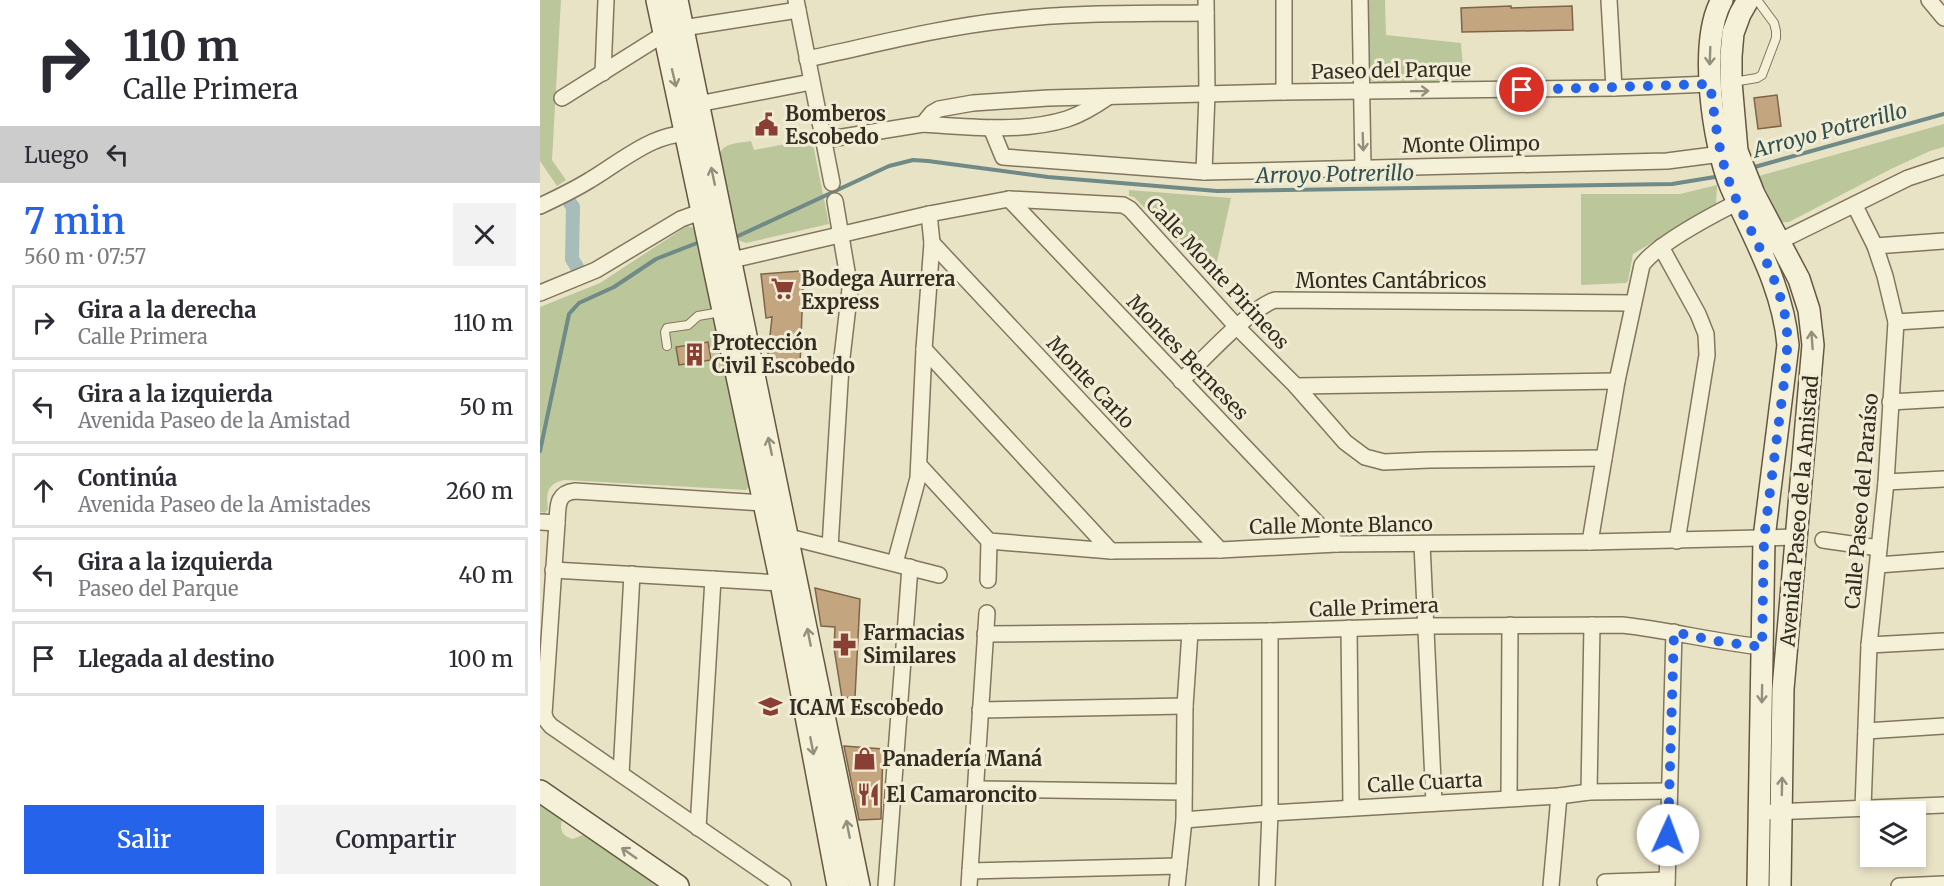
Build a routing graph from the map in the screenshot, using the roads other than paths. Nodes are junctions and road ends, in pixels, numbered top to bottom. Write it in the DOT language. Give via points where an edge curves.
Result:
graph roads {
  1 [pos="606,0"];
  2 [pos="657,0"];
  3 [pos="677,0"];
  4 [pos="1284,0"];
  5 [pos="1360,0"];
  6 [pos="1609,0"];
  7 [pos="1722,0"];
  8 [pos="1748,0"];
  9 [pos="1757,0"];
  10 [pos="1929,0"];
  11 [pos="797,5"];
  12 [pos="1206,6"];
  13 [pos="1944,18"];
  14 [pos="673,31"];
  15 [pos="807,59"];
  16 [pos="603,73"];
  17 [pos="812,82"];
  18 [pos="1731,82"];
  19 [pos="1710,84"];
  20 [pos="1614,88"];
  21 [pos="1284,92"];
  22 [pos="1361,92"];
  23 [pos="1206,94"];
  24 [pos="1110,96"];
  25 [pos="562,98"];
  26 [pos="698,104"];
  27 [pos="923,124"];
  28 [pos="991,128"];
  29 [pos="695,135"];
  30 [pos="824,140"];
  31 [pos="1944,166"];
  32 [pos="1363,167"];
  33 [pos="1204,172"];
  34 [pos="1737,175"];
  35 [pos="832,183"];
  36 [pos="1009,199"];
  37 [pos="835,201"];
  38 [pos="540,206"];
  39 [pos="1855,206"];
  40 [pos="703,211"];
  41 [pos="929,214"];
  42 [pos="841,234"];
  43 [pos="717,235"];
  44 [pos="1944,241"];
  45 [pos="932,243"];
  46 [pos="1769,246"];
  47 [pos="1875,246"];
  48 [pos="1661,247"];
  49 [pos="732,260"];
  50 [pos="540,293"];
  51 [pos="1632,303"];
  52 [pos="731,316"];
  53 [pos="1944,319"];
  54 [pos="1896,322"];
  55 [pos="1238,327"];
  56 [pos="667,346"];
  57 [pos="924,349"];
  58 [pos="1181,381"];
  59 [pos="1617,381"];
  60 [pos="1296,386"];
  61 [pos="1944,399"];
  62 [pos="1890,402"];
  63 [pos="1604,458"];
  64 [pos="919,465"];
  65 [pos="1944,479"];
  66 [pos="1886,482"];
  67 [pos="764,503"];
  68 [pos="540,522"];
  69 [pos="557,523"];
  70 [pos="1797,537"];
  71 [pos="780,538"];
  72 [pos="1764,538"];
  73 [pos="1823,540"];
  74 [pos="990,541"];
  75 [pos="1677,541"];
  76 [pos="1590,543"];
  77 [pos="1337,544"];
  78 [pos="1422,544"];
  79 [pos="830,546"];
  80 [pos="1879,548"];
  81 [pos="1220,550"];
  82 [pos="1111,551"];
  83 [pos="1944,560"];
  84 [pos="902,565"];
  85 [pos="1878,565"];
  86 [pos="554,570"];
  87 [pos="632,574"];
  88 [pos="939,575"];
  89 [pos="713,579"];
  90 [pos="988,580"];
  91 [pos="781,583"];
  92 [pos="987,613"];
  93 [pos="1510,625"];
  94 [pos="1592,625"];
  95 [pos="1425,626"];
  96 [pos="1349,628"];
  97 [pos="1270,631"];
  98 [pos="1190,632"];
  99 [pos="1674,632"];
  100 [pos="985,634"];
  101 [pos="1944,641"];
  102 [pos="1869,645"];
  103 [pos="1762,647"];
  104 [pos="1185,706"];
  105 [pos="980,710"];
  106 [pos="1944,726"];
  107 [pos="1866,731"];
  108 [pos="621,774"];
  109 [pos="976,789"];
  110 [pos="540,791"];
  111 [pos="1669,791"];
  112 [pos="1184,792"];
  113 [pos="1589,792"];
  114 [pos="1559,796"];
  115 [pos="1509,798"];
  116 [pos="1863,801"];
  117 [pos="1434,803"];
  118 [pos="1944,805"];
  119 [pos="1926,806"];
  120 [pos="1351,808"];
  121 [pos="1860,808"];
  122 [pos="1760,812"];
  123 [pos="1782,812"];
  124 [pos="1270,813"];
  125 [pos="1184,820"];
  126 [pos="698,828"];
  127 [pos="1179,866"];
  128 [pos="970,879"];
  129 [pos="1605,882"];
  130 [pos="1667,883"];
  131 [pos="1944,884"];
  132 [pos="678,886"];
  133 [pos="783,886"];
  134 [pos="838,886"];
  135 [pos="859,886"];
  136 [pos="886,886"];
  137 [pos="1177,886"];
  138 [pos="1267,886"];
  139 [pos="1551,886"];
  140 [pos="1758,886"];
  141 [pos="1780,886"];
  142 [pos="1899,886"];
  1 -- 16 [label="street"];
  2 -- 14 [label="street"];
  3 -- 14 [label="street"];
  4 -- 21 [label="street"];
  5 -- 22 [label="street"];
  6 -- 20 [label="street"];
  7 -- 19 [label="street, one-way" via="1712,26"];
  8 -- 18 [label="street" via="1733,33"];
  9 -- 18 [label="lane" via="1773,23 1776,38 1762,75"];
  10 -- 13 [label="street"];
  11 -- 14 [label="street"];
  11 -- 15 [label="street"];
  12 -- 15 [label="street" via="1008,20"];
  12 -- 23 [label="street"];
  14 -- 16 [label="street"];
  14 -- 26 [label="street"];
  14 -- 29 [label="street, one-way"];
  15 -- 17 [label="street"];
  16 -- 25 [label="street"];
  17 -- 26 [label="street"];
  17 -- 30 [label="street"];
  18 -- 34 [label="street"];
  19 -- 20 [label="street, Paseo del Parque"];
  19 -- 34 [label="street"];
  22 -- 20 [label="street, Paseo del Parque, one-way"];
  21 -- 22 [label="street, Paseo del Parque"];
  21 -- 23 [label="street, Paseo del Parque"];
  22 -- 32 [label="street, one-way"];
  23 -- 24 [label="street, Paseo del Parque"];
  23 -- 33 [label="street"];
  24 -- 27 [label="street, Paseo del Parque" via="973,103 936,111"];
  24 -- 28 [label="street, Paseo del Parque" via="1067,119"];
  26 -- 29 [label="street"];
  27 -- 28 [label="street, Paseo del Parque"];
  27 -- 30 [label="street, Paseo del Parque"];
  28 -- 33 [label="street, Monte Olimpo" via="1003,158"];
  29 -- 38 [label="street" via="665,136"];
  29 -- 40 [label="street"];
  43 -- 29 [label="street, one-way"];
  30 -- 35 [label="street"];
  31 -- 39 [label="street" via="1908,178"];
  32 -- 33 [label="street, Monte Olimpo"];
  32 -- 34 [label="street, Monte Olimpo" via="1667,161"];
  34 -- 46 [label="street, Avenida Paseo de la Amistad"];
  34 -- 48 [label="street"];
  36 -- 41 [label="street, Calle Monte Pirineos"];
  36 -- 55 [label="street, Calle Monte Pirineos" via="1127,207"];
  36 -- 58 [label="street, Montes Berneses"];
  37 -- 42 [label="street"];
  39 -- 46 [label="street"];
  39 -- 47 [label="street, Calle Paseo del Paraíso"];
  40 -- 43 [label="street"];
  40 -- 50 [label="street" via="681,219 596,270"];
  41 -- 42 [label="street, Calle Monte Pirineos"];
  41 -- 45 [label="street"];
  42 -- 49 [label="street, Calle Monte Pirineos"];
  42 -- 79 [label="street" via="850,289"];
  43 -- 49 [label="street"];
  43 -- 52 [label="street"];
  44 -- 47 [label="street"];
  45 -- 57 [label="street"];
  45 -- 81 [label="street, Monte Carlo"];
  70 -- 46 [label="street, Avenida Paseo de la Amistad, one-way" via="1813,345 1809,310 1799,279"];
  46 -- 72 [label="street, Avenida Paseo de la Amistad" via="1788,345"];
  47 -- 54 [label="street, Calle Paseo del Paraíso"];
  48 -- 51 [label="street" via="1642,265"];
  48 -- 75 [label="street" via="1706,334 1707,355"];
  49 -- 52 [label="street"];
  51 -- 55 [label="street, Montes Cantábricos" via="1275,300 1265,303"];
  51 -- 59 [label="street"];
  52 -- 56 [label="lane" via="698,316 688,325 667,328"];
  52 -- 67 [label="street"];
  71 -- 52 [label="street, one-way"];
  53 -- 54 [label="street"];
  54 -- 62 [label="street, Calle Paseo del Paraíso"];
  55 -- 58 [label="street, Montes Cantábricos"];
  55 -- 60 [label="street, Calle Monte Pirineos"];
  57 -- 64 [label="street"];
  57 -- 82 [label="street"];
  58 -- 77 [label="street, Montes Berneses"];
  59 -- 60 [label="street"];
  59 -- 63 [label="street"];
  60 -- 63 [label="street, Calle Monte Pirineos" via="1353,450 1383,462"];
  61 -- 62 [label="street"];
  62 -- 66 [label="street, Calle Paseo del Paraíso"];
  63 -- 76 [label="street"];
  64 -- 74 [label="street"];
  64 -- 84 [label="street"];
  65 -- 66 [label="street"];
  66 -- 80 [label="street, Calle Paseo del Paraíso"];
  67 -- 69 [label="street" via="575,491 566,492 559,500"];
  67 -- 71 [label="street"];
  68 -- 69 [label="street"];
  69 -- 86 [label="street"];
  70 -- 72 [label="street, Calle Monte Blanco"];
  123 -- 70 [label="street, Avenida Paseo de la Amistad, one-way" via="1783,689"];
  71 -- 79 [label="street"];
  71 -- 91 [label="street"];
  135 -- 71 [label="street, one-way"];
  72 -- 75 [label="street, Calle Monte Blanco"];
  72 -- 103 [label="street, Avenida Paseo de la Amistad"];
  73 -- 80 [label="street"];
  74 -- 82 [label="street, Calle Monte Blanco"];
  74 -- 90 [label="street"];
  75 -- 76 [label="street, Calle Monte Blanco"];
  76 -- 78 [label="street, Calle Monte Blanco"];
  77 -- 78 [label="street, Calle Monte Blanco"];
  77 -- 81 [label="street, Calle Monte Blanco"];
  78 -- 95 [label="street"];
  79 -- 84 [label="street"];
  80 -- 85 [label="street, Calle Paseo del Paraíso"];
  81 -- 82 [label="street, Calle Monte Blanco"];
  83 -- 85 [label="street"];
  84 -- 88 [label="street"];
  84 -- 136 [label="street"];
  85 -- 102 [label="street, Calle Paseo del Paraíso"];
  86 -- 87 [label="street"];
  86 -- 108 [label="street" via="546,720"];
  87 -- 89 [label="street"];
  87 -- 108 [label="street"];
  89 -- 91 [label="street"];
  89 -- 126 [label="street"];
  91 -- 134 [label="street, one-way"];
  92 -- 100 [label="street"];
  93 -- 94 [label="street, Calle Primera"];
  93 -- 95 [label="street, Calle Primera"];
  93 -- 115 [label="street"];
  94 -- 99 [label="street, Calle Primera"];
  94 -- 113 [label="street"];
  95 -- 96 [label="street, Calle Primera"];
  95 -- 117 [label="street"];
  96 -- 97 [label="street, Calle Primera"];
  96 -- 120 [label="street"];
  97 -- 98 [label="street, Calle Primera"];
  97 -- 124 [label="street"];
  98 -- 100 [label="street, Calle Primera"];
  98 -- 104 [label="street"];
  99 -- 103 [label="street, Calle Primera"];
  99 -- 111 [label="street"];
  100 -- 105 [label="street"];
  101 -- 102 [label="street"];
  102 -- 107 [label="street, Calle Paseo del Paraíso"];
  103 -- 122 [label="street, Avenida Paseo de la Amistad, one-way"];
  104 -- 105 [label="street"];
  104 -- 112 [label="street"];
  105 -- 109 [label="street"];
  106 -- 107 [label="street"];
  107 -- 116 [label="street, Calle Paseo del Paraíso"];
  108 -- 126 [label="street"];
  109 -- 112 [label="street"];
  109 -- 128 [label="street"];
  132 -- 110 [label="street, one-way"];
  111 -- 113 [label="street, Calle Cuarta"];
  111 -- 130 [label="street"];
  112 -- 125 [label="street"];
  113 -- 114 [label="street, Calle Cuarta"];
  114 -- 115 [label="street, Calle Cuarta"];
  114 -- 139 [label="street"];
  115 -- 117 [label="street, Calle Cuarta"];
  117 -- 120 [label="street, Calle Cuarta"];
  118 -- 119 [label="street"];
  120 -- 124 [label="street, Calle Cuarta"];
  121 -- 123 [label="street"];
  122 -- 123 [label="street"];
  122 -- 140 [label="street, Avenida Paseo de la Amistad"];
  123 -- 141 [label="street, Avenida Paseo de la Amistad"];
  124 -- 125 [label="street, Calle Cuarta"];
  124 -- 138 [label="street"];
  125 -- 127 [label="street"];
  126 -- 133 [label="street"];
  127 -- 128 [label="street"];
  127 -- 137 [label="street"];
  129 -- 130 [label="street"];
  131 -- 142 [label="street"];
}
